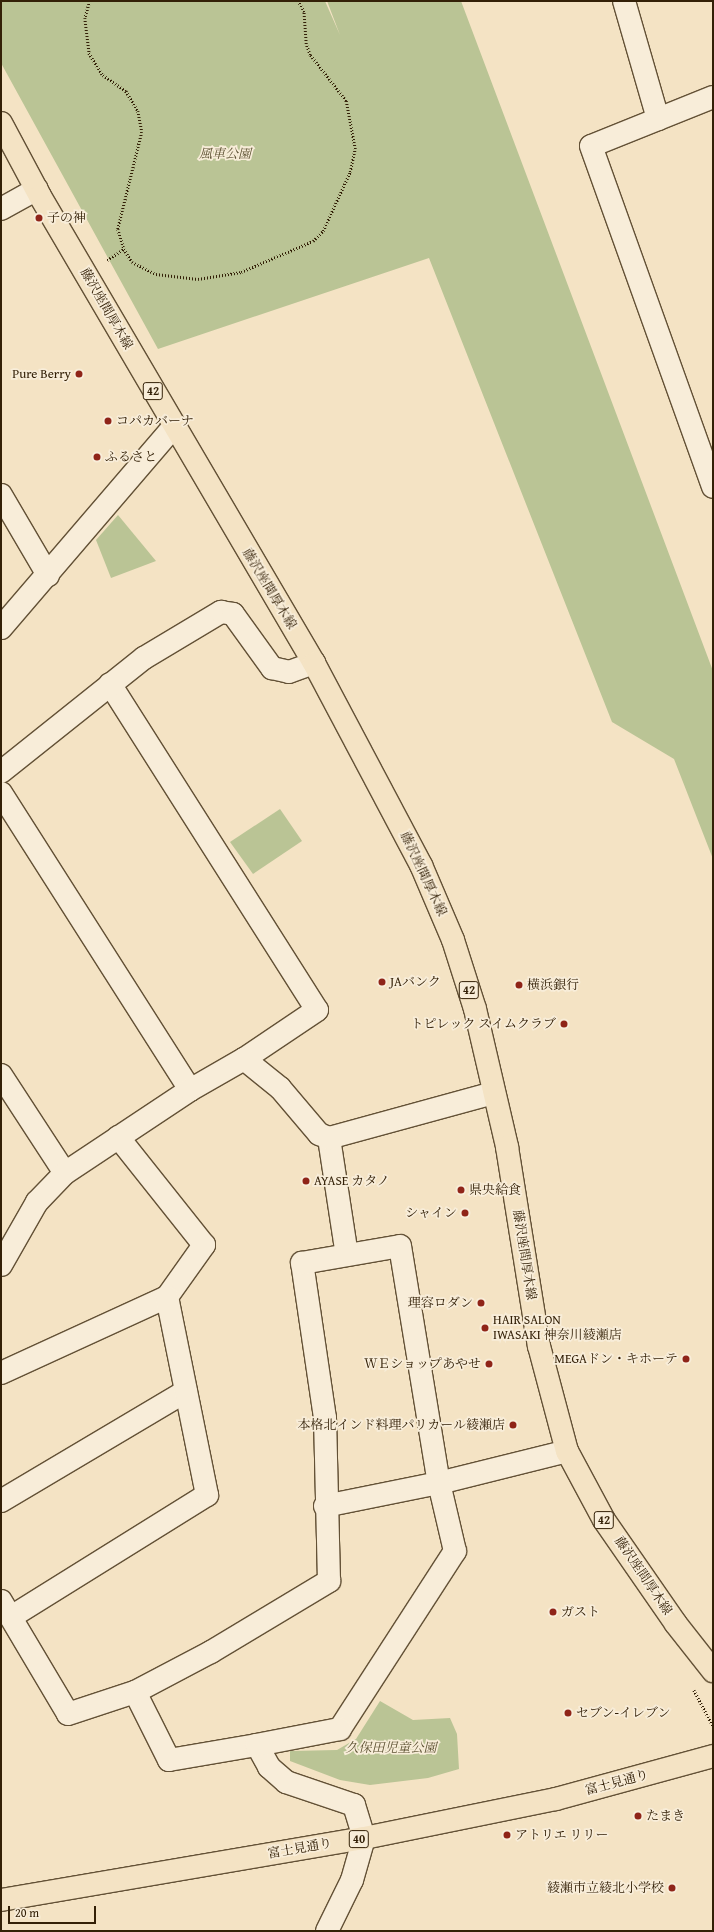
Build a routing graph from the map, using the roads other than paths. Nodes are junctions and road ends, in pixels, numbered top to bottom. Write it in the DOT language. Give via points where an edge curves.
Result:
graph roads {
  1 [pos="624,1"];
  2 [pos="713,97"];
  3 [pos="658,119"];
  4 [pos="1,123"];
  5 [pos="37,189"];
  6 [pos="1,209"];
  7 [pos="174,426"];
  8 [pos="713,487"];
  9 [pos="1,495"];
  10 [pos="48,576"];
  11 [pos="1,628"];
  12 [pos="314,663"];
  13 [pos="110,684"];
  14 [pos="1,772"];
  15 [pos="1,793"];
  16 [pos="244,1059"];
  17 [pos="1,1075"];
  18 [pos="190,1090"];
  19 [pos="493,1093"];
  20 [pos="118,1137"];
  21 [pos="329,1138"];
  22 [pos="65,1173"];
  23 [pos="347,1255"];
  24 [pos="1,1265"];
  25 [pos="166,1297"];
  26 [pos="1,1373"];
  27 [pos="186,1391"];
  28 [pos="567,1451"];
  29 [pos="439,1483"];
  30 [pos="1,1501"];
  31 [pos="325,1506"];
  32 [pos="6,1609"];
  33 [pos="713,1671"];
  34 [pos="135,1692"];
  35 [pos="257,1745"];
  36 [pos="713,1756"];
  37 [pos="364,1838"];
  38 [pos="1,1900"];
  39 [pos="327,1931"];
  1 -- 3 [label="street"];
  2 -- 3 [label="street"];
  3 -- 8 [label="street" via="591,146"];
  4 -- 5 [label="main road, 藤沢座間厚木線 / 42"];
  5 -- 6 [label="street"];
  5 -- 7 [label="main road, 藤沢座間厚木線 / 42"];
  7 -- 10 [label="street"];
  7 -- 12 [label="main road, 藤沢座間厚木線 / 42"];
  9 -- 10 [label="street"];
  10 -- 11 [label="street"];
  12 -- 13 [label="street" via="289,672 272,668 233,614 221,612 144,658"];
  12 -- 19 [label="main road, 藤沢座間厚木線 / 42" via="382,788 453,940 475,1009"];
  13 -- 14 [label="street"];
  13 -- 16 [label="street" via="317,1010"];
  15 -- 18 [label="street"];
  16 -- 18 [label="street"];
  16 -- 21 [label="street" via="280,1088 319,1134"];
  17 -- 22 [label="street"];
  18 -- 20 [label="street"];
  19 -- 21 [label="street"];
  19 -- 28 [label="main road, 藤沢座間厚木線 / 42" via="507,1147 540,1346"];
  20 -- 22 [label="street"];
  20 -- 25 [label="street" via="204,1245"];
  21 -- 23 [label="street"];
  22 -- 24 [label="street" via="37,1202"];
  23 -- 29 [label="street" via="400,1246"];
  23 -- 31 [label="street" via="302,1263 325,1418"];
  25 -- 26 [label="street"];
  25 -- 27 [label="street"];
  27 -- 30 [label="street"];
  27 -- 32 [label="street" via="207,1495"];
  28 -- 29 [label="street"];
  28 -- 33 [label="main road, 藤沢座間厚木線 / 42" via="604,1520 676,1624"];
  29 -- 31 [label="street"];
  29 -- 35 [label="street" via="454,1551 340,1729"];
  31 -- 34 [label="street" via="329,1581 211,1652"];
  32 -- 34 [label="street" via="68,1714"];
  34 -- 35 [label="street" via="169,1760"];
  35 -- 37 [label="street" via="269,1767 286,1782 354,1806"];
  36 -- 37 [label="main road, 富士見通り / 40" via="556,1799"];
  37 -- 38 [label="main road, 富士見通り / 40"];
  37 -- 39 [label="street" via="352,1880"];
}
